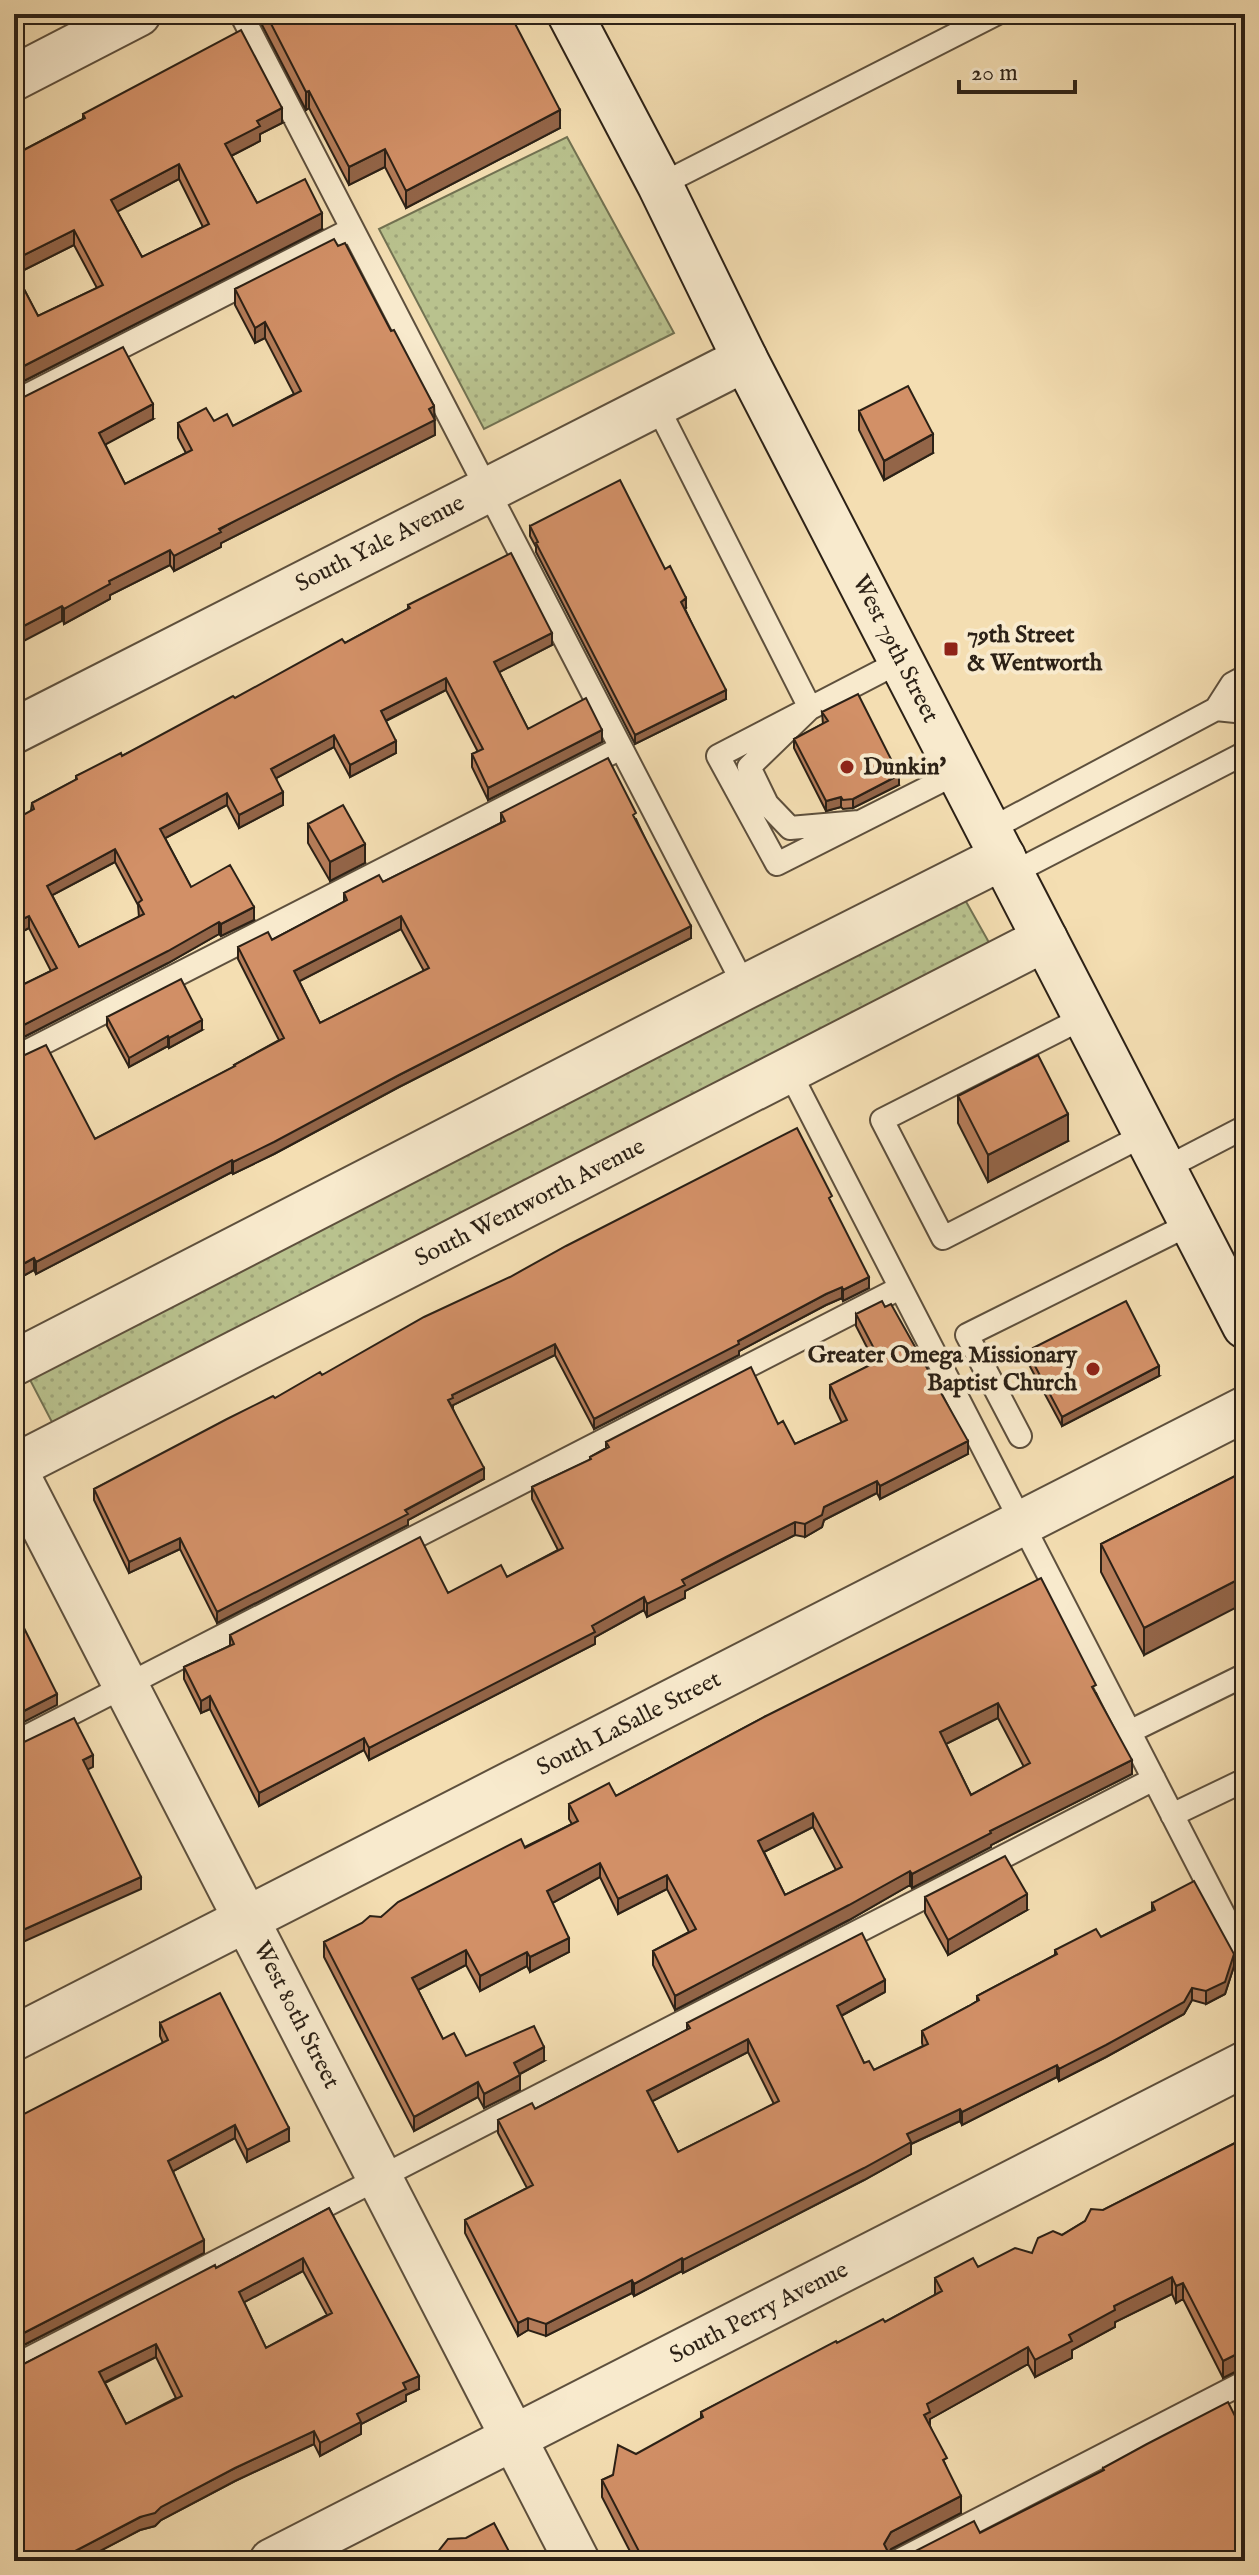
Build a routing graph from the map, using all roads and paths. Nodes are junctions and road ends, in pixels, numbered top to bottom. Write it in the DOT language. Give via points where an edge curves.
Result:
graph roads {
  1 [pos="138,14"];
  2 [pos="241,14"];
  3 [pos="570,14"];
  4 [pos="996,14"];
  5 [pos="14,78"];
  6 [pos="660,185"];
  7 [pos="352,229"];
  8 [pos="745,359"];
  9 [pos="14,402"];
  10 [pos="656,404"];
  11 [pos="487,490"];
  12 [pos="901,661"];
  13 [pos="1245,677"];
  14 [pos="810,708"];
  15 [pos="1216,709"];
  16 [pos="1245,712"];
  17 [pos="14,731"];
  18 [pos="621,748"];
  19 [pos="1245,753"];
  20 [pos="959,772"];
  21 [pos="859,822"];
  22 [pos="1001,854"];
  23 [pos="1045,939"];
  24 [pos="745,987"];
  25 [pos="1085,1017"];
  26 [pos="14,1058"];
  27 [pos="789,1071"];
  28 [pos="1245,1127"];
  29 [pos="1155,1152"];
  30 [pos="1192,1223"];
  31 [pos="900,1288"];
  32 [pos="1245,1326"];
  33 [pos="14,1363"];
  34 [pos="1245,1409"];
  35 [pos="1020,1436"];
  36 [pos="14,1468"];
  37 [pos="1022,1523"];
  38 [pos="1245,1675"];
  39 [pos="126,1685"];
  40 [pos="1129,1732"];
  41 [pos="14,1743"];
  42 [pos="1154,1779"];
  43 [pos="1245,1780"];
  44 [pos="1172,1815"];
  45 [pos="246,1919"];
  46 [pos="1245,1956"];
  47 [pos="14,2038"];
  48 [pos="1245,2064"];
  49 [pos="380,2178"];
  50 [pos="14,2366"];
  51 [pos="1245,2382"];
  52 [pos="513,2438"];
  53 [pos="272,2561"];
  54 [pos="577,2561"];
  55 [pos="898,2561"];
  1 -- 5 [label="street"];
  2 -- 7 [label="lane"];
  3 -- 6 [label="street, West 79th Street"];
  4 -- 6 [label="lane"];
  6 -- 8 [label="street, West 79th Street"];
  7 -- 9 [label="lane"];
  7 -- 11 [label="lane"];
  8 -- 10 [label="street, South Yale Avenue"];
  8 -- 12 [label="street, West 79th Street"];
  10 -- 11 [label="street, South Yale Avenue"];
  10 -- 14 [label="lane"];
  11 -- 17 [label="street, South Yale Avenue"];
  11 -- 18 [label="lane"];
  12 -- 14 [label="lane"];
  12 -- 20 [label="street, West 79th Street"];
  13 -- 15 [label="lane" via="1232,684"];
  14 -- 21 [label="lane" via="749,767 767,804 790,828"];
  14 -- 21 [label="lane" via="718,756 777,864"];
  15 -- 16 [label="lane"];
  15 -- 22 [label="lane"];
  18 -- 24 [label="lane"];
  18 -- 26 [label="lane"];
  19 -- 22 [label="lane"];
  20 -- 21 [label="lane"];
  20 -- 22 [label="street, West 79th Street"];
  22 -- 23 [label="street, West 79th Street"];
  22 -- 24 [label="street"];
  23 -- 25 [label="street, West 79th Street"];
  23 -- 27 [label="street, South Wentworth Avenue"];
  24 -- 33 [label="street"];
  25 -- 29 [label="street, West 79th Street"];
  25 -- 29 [label="lane" via="882,1120 943,1238"];
  27 -- 31 [label="lane"];
  27 -- 36 [label="street, South Wentworth Avenue"];
  28 -- 29 [label="lane"];
  29 -- 30 [label="street, West 79th Street"];
  30 -- 32 [label="street, West 79th Street"];
  30 -- 35 [label="lane" via="967,1335"];
  31 -- 37 [label="lane"];
  31 -- 39 [label="lane"];
  34 -- 37 [label="street, South LaSalle Street"];
  36 -- 39 [label="street, West 80th Street"];
  37 -- 40 [label="lane"];
  37 -- 45 [label="street, South LaSalle Street"];
  38 -- 40 [label="lane"];
  39 -- 41 [label="lane"];
  39 -- 45 [label="street, West 80th Street"];
  40 -- 42 [label="lane"];
  42 -- 44 [label="lane"];
  42 -- 49 [label="lane"];
  43 -- 44 [label="lane"];
  44 -- 46 [label="lane"];
  45 -- 47 [label="street, South LaSalle Street"];
  45 -- 49 [label="street, West 80th Street"];
  48 -- 52 [label="street, South Perry Avenue"];
  49 -- 50 [label="lane"];
  49 -- 52 [label="street, West 80th Street"];
  51 -- 55 [label="lane"];
  52 -- 53 [label="street, South Perry Avenue"];
  52 -- 54 [label="street, West 80th Street"];
}
